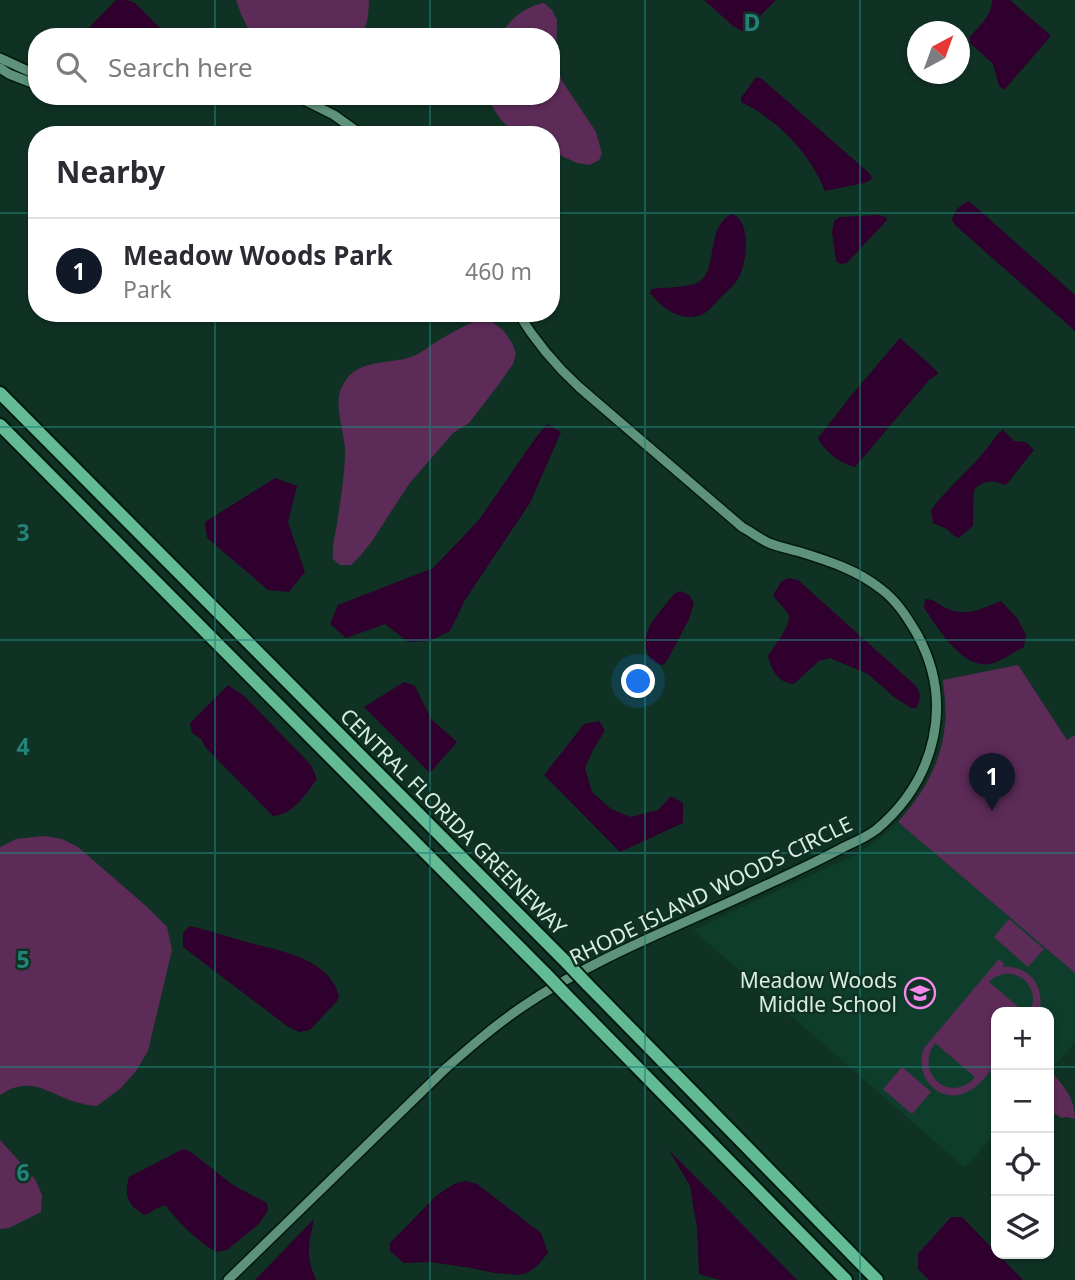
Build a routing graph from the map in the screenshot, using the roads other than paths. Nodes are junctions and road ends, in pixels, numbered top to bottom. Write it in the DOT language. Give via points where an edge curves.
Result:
graph roads {
  1 [pos="0,58"];
  2 [pos="0,68"];
  3 [pos="28,71"];
  4 [pos="28,81"];
  5 [pos="314,105"];
  6 [pos="349,126"];
  7 [pos="524,322"];
  8 [pos="0,393"];
  9 [pos="0,425"];
  10 [pos="228,1280"];
  11 [pos="846,1280"];
  12 [pos="877,1280"];
  1 -- 3 [label="street"];
  2 -- 4 [label="street"];
  5 -- 6 [label="street"];
  7 -- 10 [label="street, RHODE ISLAND WOODS CIRCLE" via="556,366 742,527 769,543 857,573 894,601 925,648 935,680 937,716 931,750 916,784 874,831 605,959 509,1016 444,1070"];
  8 -- 12 [label="highway, CENTRAL FLORIDA GREENEWAY, bridge"];
  9 -- 11 [label="highway, CENTRAL FLORIDA GREENEWAY, bridge"];
}
